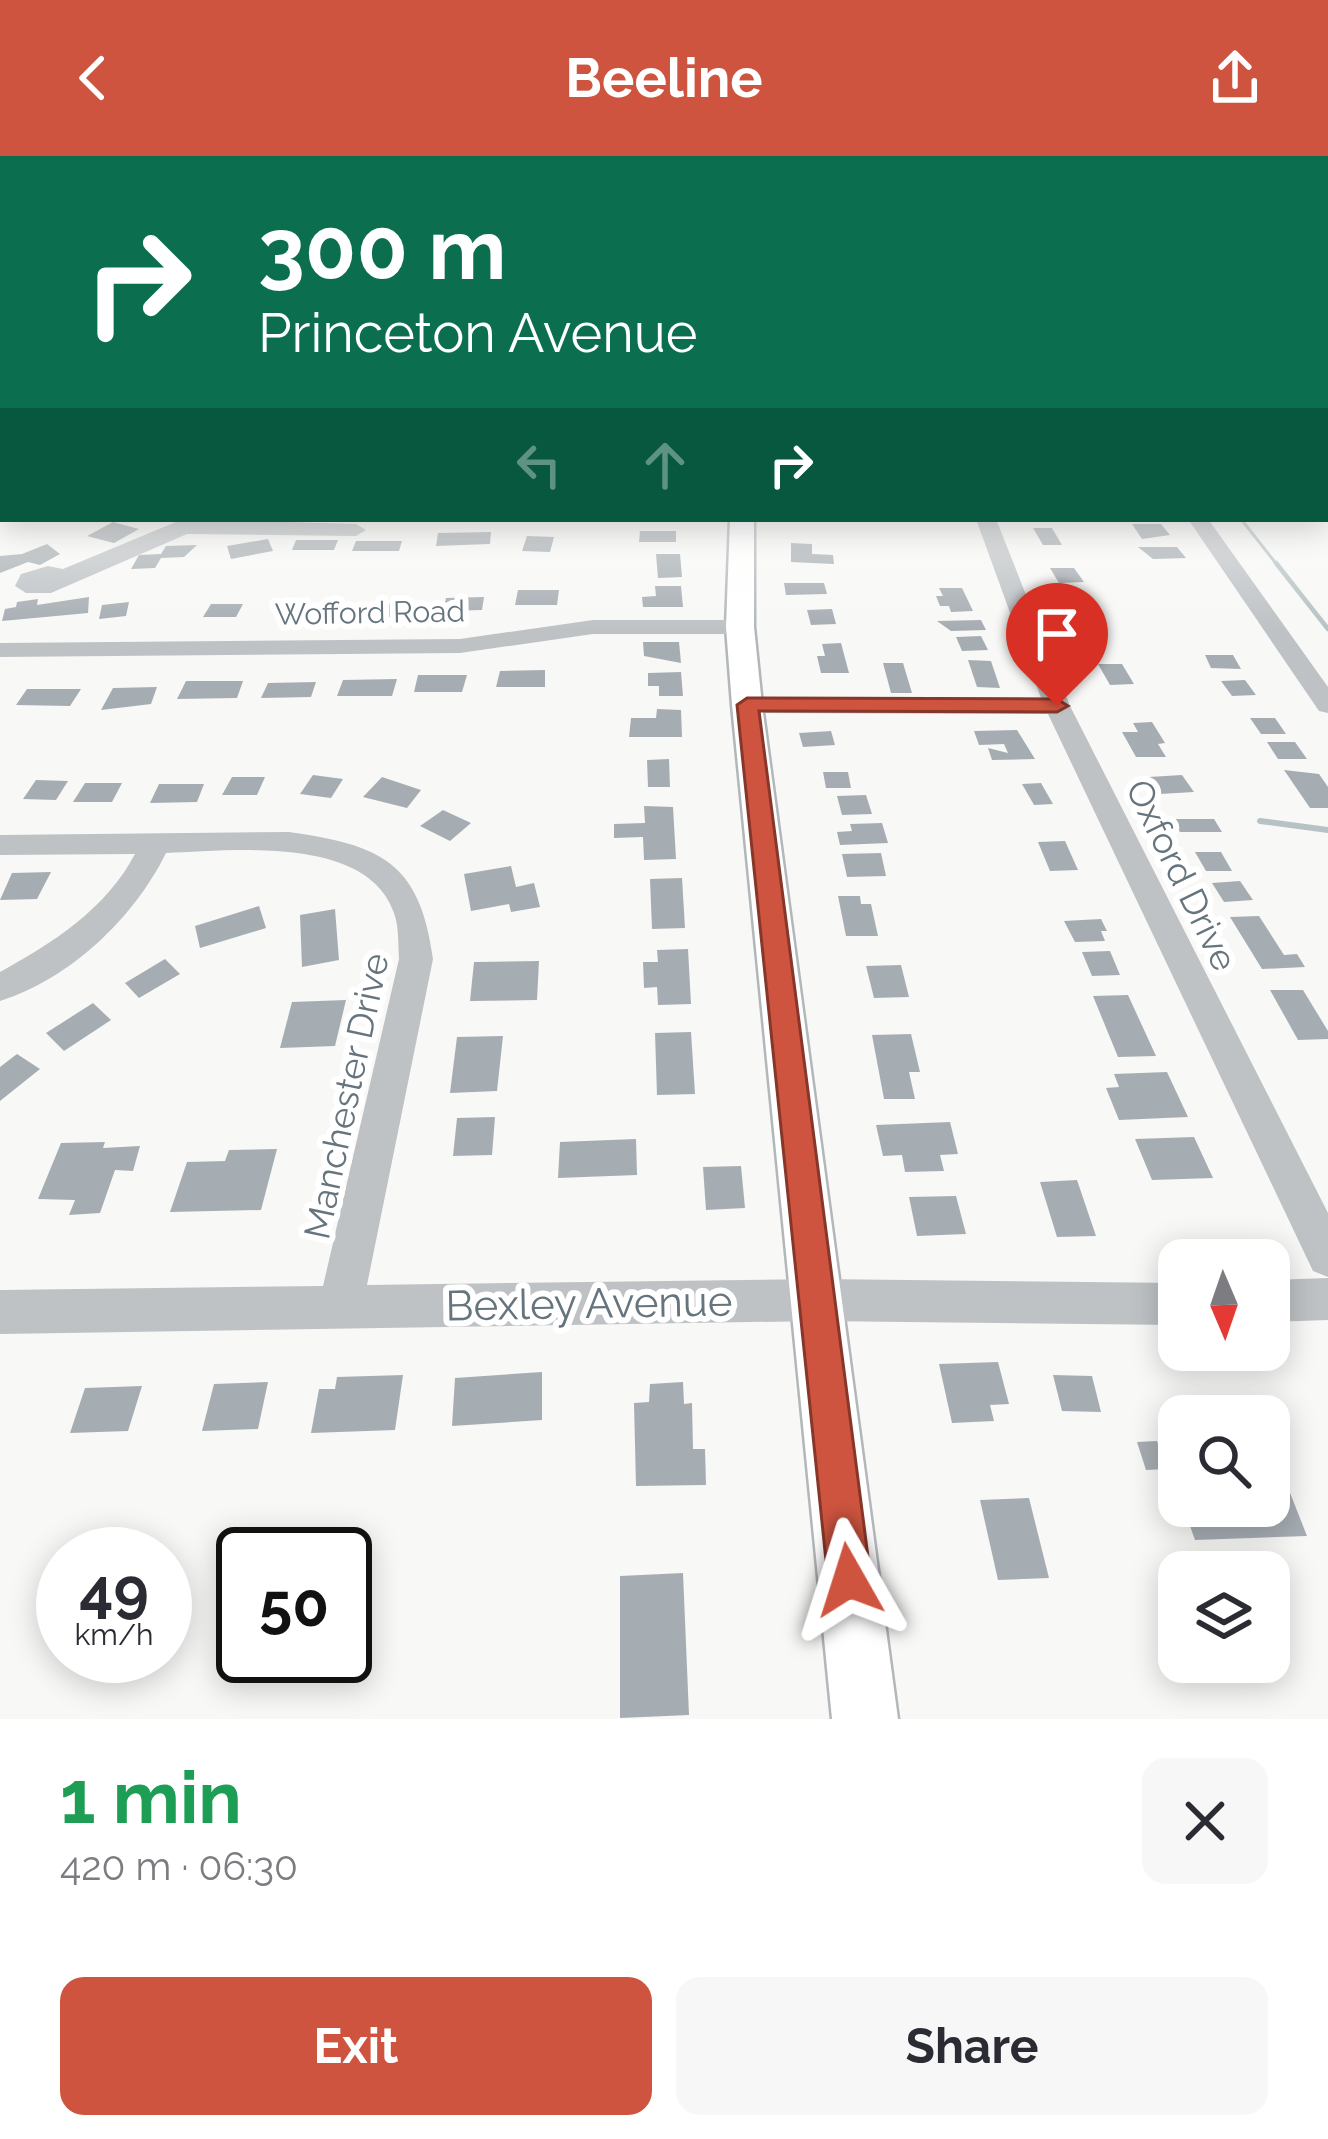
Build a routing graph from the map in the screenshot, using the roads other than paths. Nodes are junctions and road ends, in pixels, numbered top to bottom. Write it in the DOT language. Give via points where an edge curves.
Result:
graph roads {
  1 [pos="742,522"];
  2 [pos="987,522"];
  3 [pos="1200,522"];
  4 [pos="191,524"];
  5 [pos="356,530"];
  6 [pos="60,578"];
  7 [pos="740,627"];
  8 [pos="0,650"];
  9 [pos="1328,704"];
  10 [pos="747,705"];
  11 [pos="1057,706"];
  12 [pos="156,843"];
  13 [pos="0,844"];
  14 [pos="0,988"];
  15 [pos="1328,1257"];
  16 [pos="1328,1299"];
  17 [pos="818,1300"];
  18 [pos="1290,1300"];
  19 [pos="1158,1304"];
  20 [pos="341,1305"];
  21 [pos="0,1312"];
  22 [pos="865,1719"];
  1 -- 7 [label="main road"];
  2 -- 11 [label="street, Oxford Drive"];
  3 -- 9 [label="street"];
  4 -- 5 [label="street"];
  4 -- 6 [label="street"];
  7 -- 8 [label="street, Wofford Road" via="593,627 460,646"];
  7 -- 10 [label="main road"];
  10 -- 11 [label="street"];
  10 -- 17 [label="main road"];
  11 -- 15 [label="street, Oxford Drive"];
  12 -- 13 [label="street, Manchester Drive"];
  12 -- 14 [label="street" via="107,920"];
  12 -- 20 [label="street, Manchester Drive" via="298,842 343,850 396,882 409,900 416,959"];
  16 -- 18 [label="street"];
  17 -- 19 [label="street, Bexley Avenue"];
  17 -- 20 [label="street, Bexley Avenue"];
  17 -- 22 [label="main road"];
  20 -- 21 [label="street, Bexley Avenue"];
}
